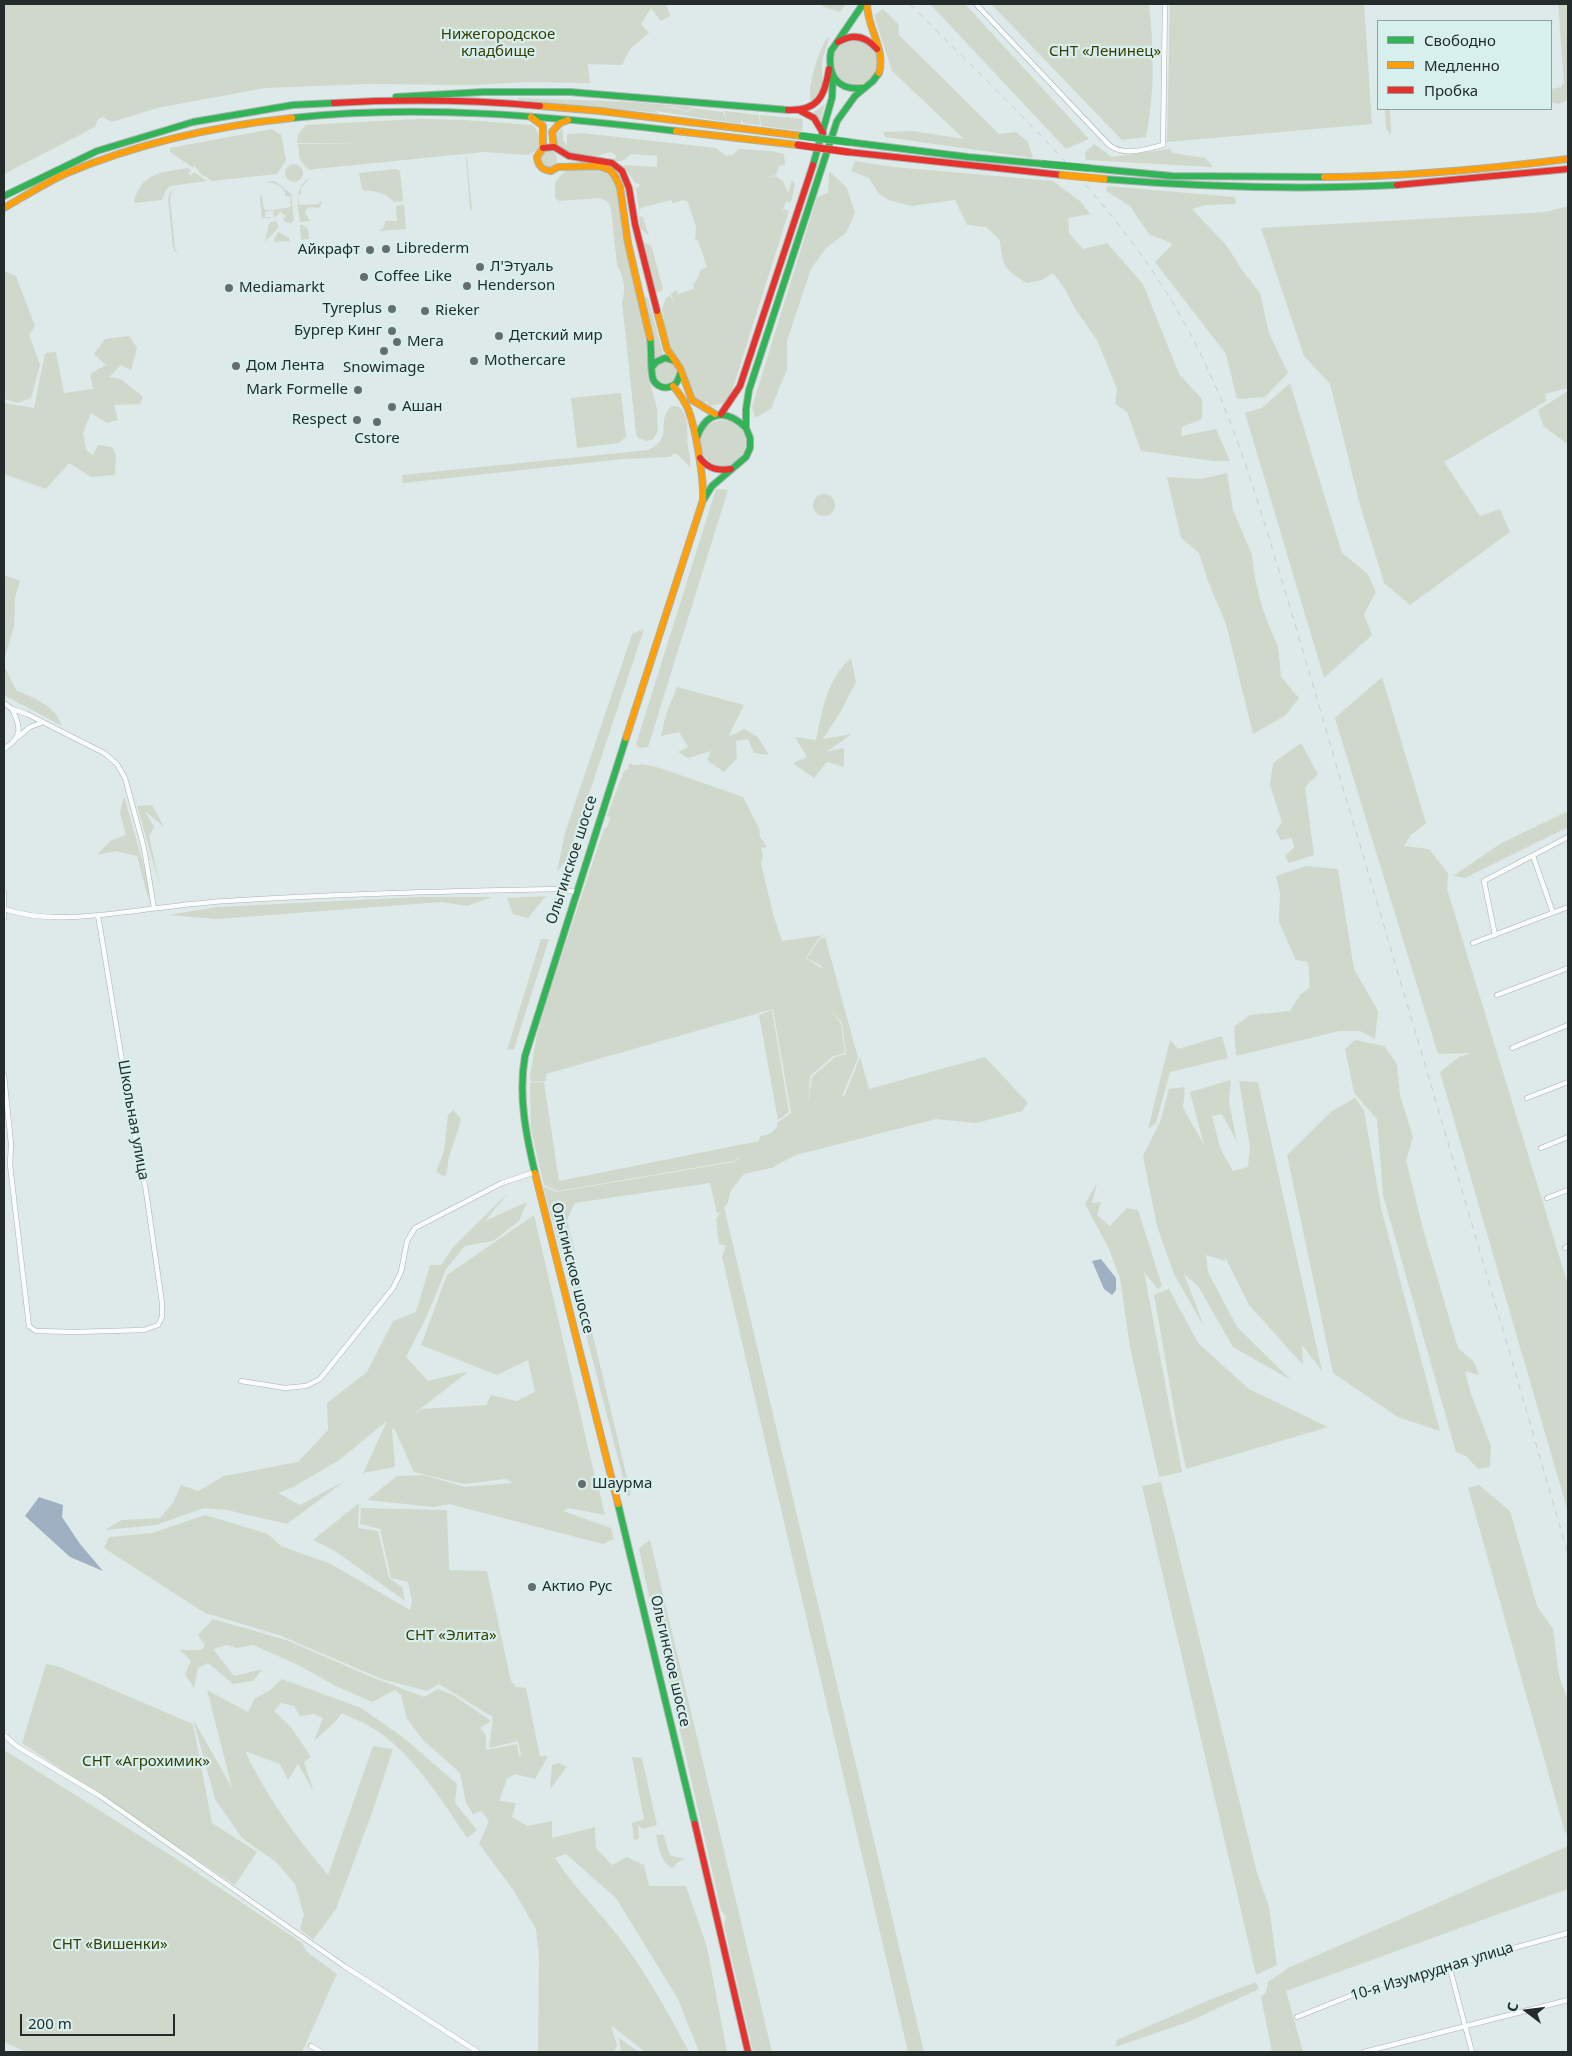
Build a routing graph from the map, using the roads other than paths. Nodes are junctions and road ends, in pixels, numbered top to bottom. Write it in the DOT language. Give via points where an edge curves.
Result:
graph roads {
  1 [pos="865,4"];
  2 [pos="976,4"];
  3 [pos="1165,4"];
  4 [pos="835,45"];
  5 [pos="879,52"];
  6 [pos="829,69"];
  7 [pos="833,77"];
  8 [pos="866,86"];
  9 [pos="373,100"];
  10 [pos="799,110"];
  11 [pos="529,116"];
  12 [pos="570,120"];
  13 [pos="823,133"];
  14 [pos="543,148"];
  15 [pos="556,150"];
  16 [pos="1568,159"];
  17 [pos="558,167"];
  18 [pos="1568,169"];
  19 [pos="4,196"];
  20 [pos="4,208"];
  21 [pos="675,361"];
  22 [pos="653,366"];
  23 [pos="681,372"];
  24 [pos="673,386"];
  25 [pos="718,414"];
  26 [pos="746,428"];
  27 [pos="696,443"];
  28 [pos="697,453"];
  29 [pos="733,469"];
  30 [pos="703,500"];
  31 [pos="4,703"];
  32 [pos="12,709"];
  33 [pos="42,723"];
  34 [pos="16,739"];
  35 [pos="4,749"];
  36 [pos="1568,837"];
  37 [pos="1533,856"];
  38 [pos="575,892"];
  39 [pos="4,894"];
  40 [pos="1568,907"];
  41 [pos="154,908"];
  42 [pos="4,909"];
  43 [pos="1553,913"];
  44 [pos="98,915"];
  45 [pos="4,918"];
  46 [pos="1495,935"];
  47 [pos="1473,943"];
  48 [pos="1568,968"];
  49 [pos="1497,995"];
  50 [pos="1568,1025"];
  51 [pos="1512,1048"];
  52 [pos="4,1075"];
  53 [pos="1568,1082"];
  54 [pos="1526,1098"];
  55 [pos="1568,1137"];
  56 [pos="1541,1148"];
  57 [pos="535,1172"];
  58 [pos="1568,1190"];
  59 [pos="1547,1198"];
  60 [pos="241,1381"];
  61 [pos="4,1735"];
  62 [pos="1568,1933"];
  63 [pos="1449,1965"];
  64 [pos="1568,2000"];
  65 [pos="1297,2017"];
  66 [pos="1465,2026"];
  67 [pos="311,2046"];
  68 [pos="321,2052"];
  69 [pos="478,2052"];
  70 [pos="748,2052"];
  71 [pos="1364,2052"];
  72 [pos="1472,2052"];
  1 -- 4 [label="main road"];
  1 -- 5 [label="main road"];
  2 -- 3 [label="street" via="1109,145 1129,152 1163,145"];
  4 -- 5 [label="main road" via="855,36 872,42"];
  4 -- 6 [label="main road" via="828,60"];
  5 -- 8 [label="main road" via="879,74"];
  6 -- 7 [label="main road"];
  6 -- 10 [label="main road" via="824,95 812,106"];
  7 -- 8 [label="main road" via="845,87 857,89"];
  7 -- 13 [label="main road" via="832,98"];
  8 -- 26 [label="main road" via="846,106 837,121 749,390"];
  9 -- 10 [label="main road" via="483,92 595,94"];
  9 -- 16 [label="main road, bridge" via="530,105 968,157 1172,176 1377,177 1490,169"];
  9 -- 19 [label="main road" via="282,107 148,133 85,155 30,180"];
  10 -- 13 [label="main road" via="817,120"];
  11 -- 12 [label="main road"];
  11 -- 14 [label="main road" via="543,126"];
  11 -- 20 [label="main road" via="464,111 359,112 231,126 113,156 68,173"];
  12 -- 15 [label="main road" via="560,123 552,132"];
  12 -- 18 [label="main road, bridge" via="967,166 1209,187 1377,186 1454,182"];
  13 -- 25 [label="main road" via="740,386"];
  14 -- 15 [label="main road" via="548,146"];
  14 -- 17 [label="main road" via="537,157 539,166 546,171"];
  15 -- 17 [label="main road" via="561,157"];
  15 -- 21 [label="main road" via="569,156 612,163 627,178 635,224 667,349"];
  17 -- 22 [label="main road" via="599,166 615,176 620,188"];
  21 -- 22 [label="main road" via="665,358"];
  21 -- 23 [label="main road"];
  22 -- 24 [label="main road" via="654,382 665,388"];
  23 -- 24 [label="main road"];
  23 -- 25 [label="main road" via="692,400"];
  24 -- 27 [label="main road" via="688,407"];
  25 -- 26 [label="main road" via="733,416"];
  25 -- 27 [label="main road" via="705,420 698,430"];
  26 -- 29 [label="main road" via="750,448 741,464"];
  27 -- 28 [label="main road"];
  28 -- 29 [label="main road" via="708,467 723,471"];
  28 -- 30 [label="main road" via="704,477"];
  29 -- 30 [label="main road" via="712,486"];
  30 -- 38 [label="main road, Ольгинское шоссе"];
  31 -- 32 [label="street"];
  32 -- 33 [label="street"];
  32 -- 34 [label="street" via="18,724"];
  33 -- 34 [label="street" via="30,727"];
  33 -- 41 [label="street" via="104,753 121,770 144,848"];
  34 -- 35 [label="street"];
  36 -- 37 [label="street"];
  37 -- 43 [label="street"];
  37 -- 46 [label="street" via="1484,881"];
  38 -- 41 [label="street" via="560,889 380,893"];
  38 -- 57 [label="main road, Ольгинское шоссе" via="534,1020 524,1063 522,1104"];
  39 -- 42 [label="street"];
  40 -- 43 [label="street"];
  41 -- 44 [label="street"];
  42 -- 44 [label="street" via="35,916"];
  42 -- 45 [label="street"];
  43 -- 46 [label="street"];
  44 -- 52 [label="street, Школьная улица" via="146,1190 162,1303 162,1317 158,1324 144,1330 75,1332 36,1331 29,1326 10,1165"];
  46 -- 47 [label="street"];
  48 -- 49 [label="street"];
  50 -- 51 [label="street"];
  53 -- 54 [label="street"];
  55 -- 56 [label="street"];
  57 -- 60 [label="street" via="502,1183 415,1228 407,1241 397,1280 335,1362 315,1383 285,1388"];
  57 -- 70 [label="main road, Ольгинское шоссе" via="636,1574"];
  58 -- 59 [label="street"];
  61 -- 69 [label="street" via="344,1966"];
  62 -- 63 [label="street, 10-я Изумрудная улица"];
  63 -- 65 [label="street, 10-я Изумрудная улица" via="1370,1988"];
  63 -- 66 [label="street"];
  64 -- 66 [label="street"];
  66 -- 71 [label="street"];
  66 -- 72 [label="street"];
  67 -- 68 [label="street"];
}
